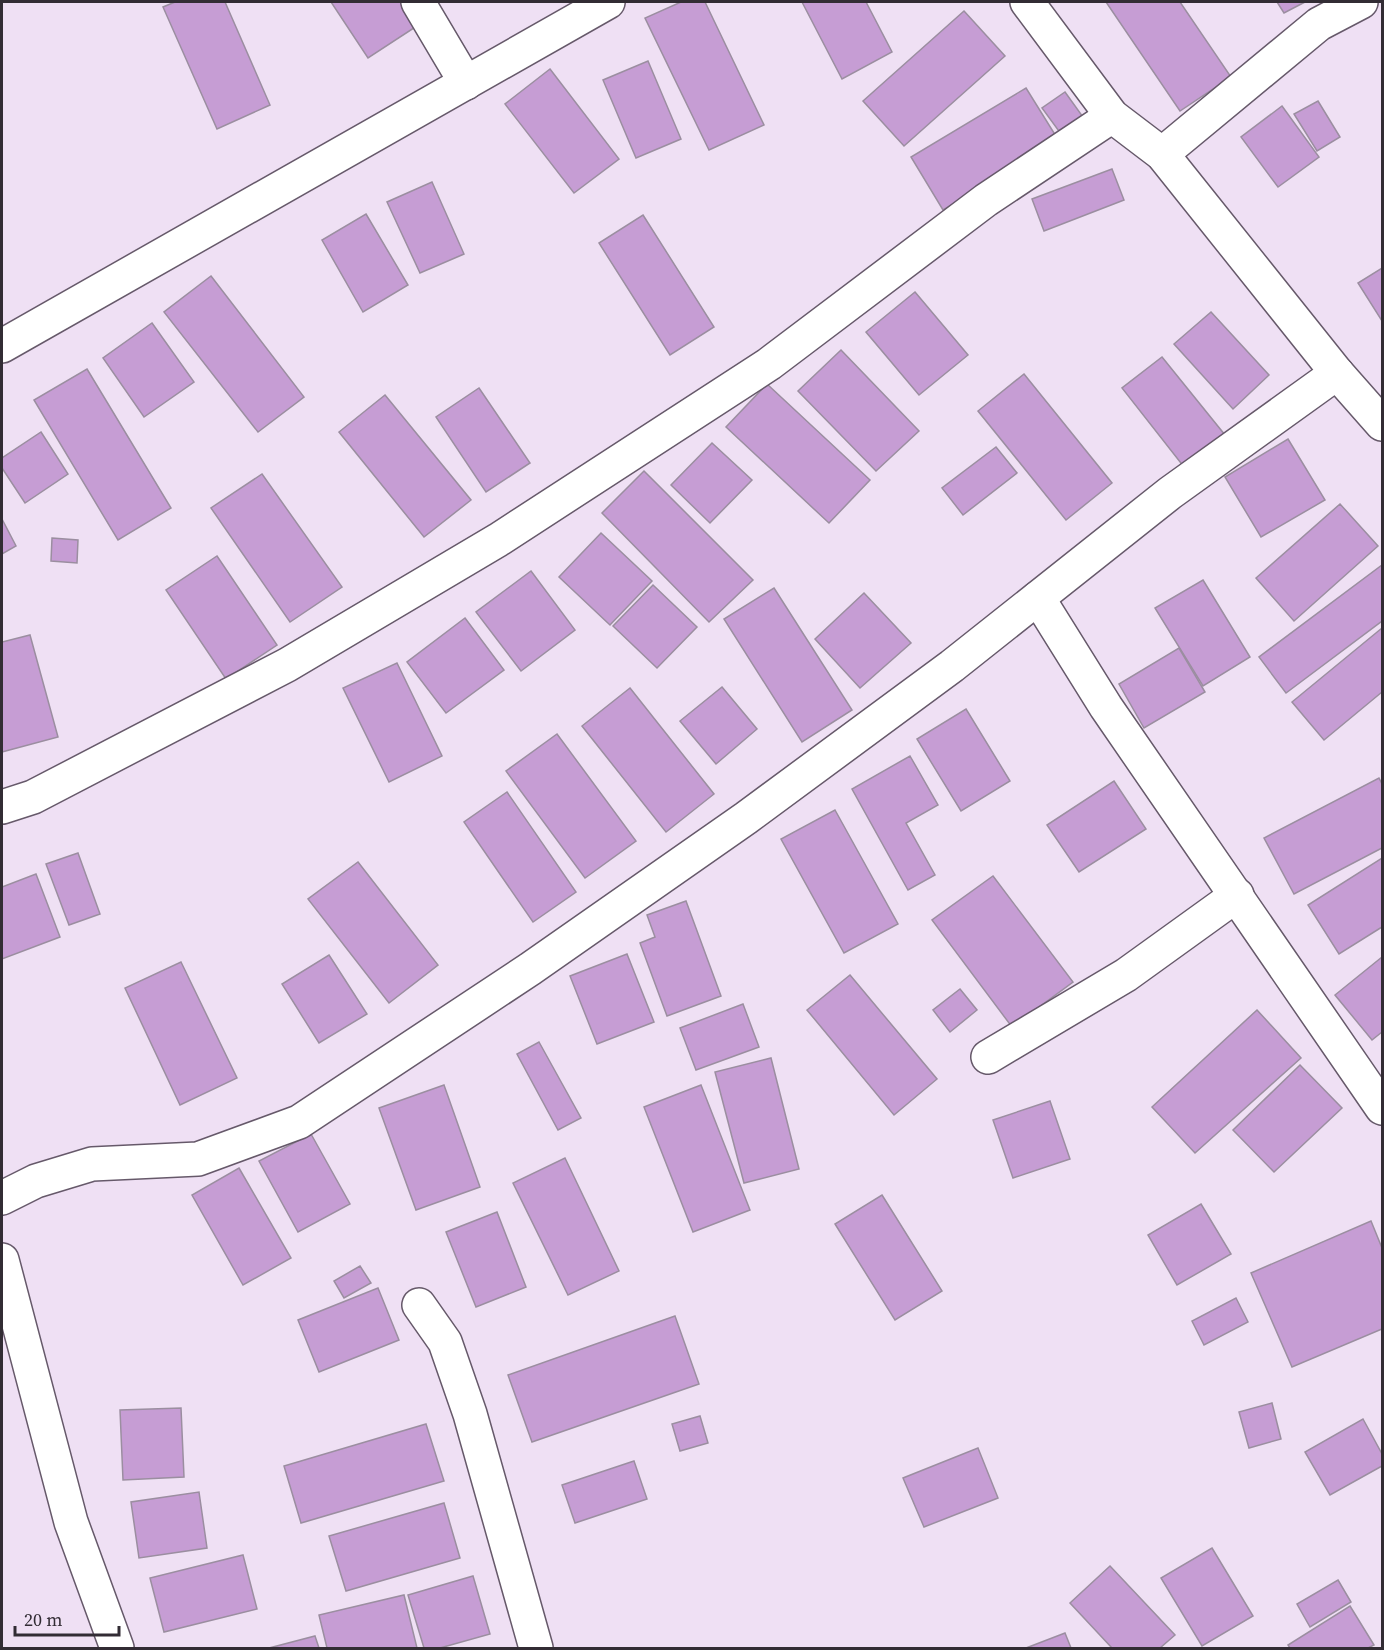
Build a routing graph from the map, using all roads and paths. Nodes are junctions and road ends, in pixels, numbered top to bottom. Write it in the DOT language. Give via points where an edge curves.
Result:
graph roads {
  1 [pos="418,2"];
  2 [pos="608,2"];
  3 [pos="1027,2"];
  4 [pos="1361,2"];
  5 [pos="466,82"];
  6 [pos="1112,116"];
  7 [pos="1162,154"];
  8 [pos="2,346"];
  9 [pos="1337,373"];
  10 [pos="1383,424"];
  11 [pos="1038,598"];
  12 [pos="2,807"];
  13 [pos="1237,895"];
  14 [pos="988,1057"];
  15 [pos="1383,1108"];
  16 [pos="2,1198"];
  17 [pos="2,1260"];
  18 [pos="418,1305"];
  19 [pos="117,1648"];
  20 [pos="536,1648"];
  1 -- 5 [label="street"];
  2 -- 5 [label="street"];
  3 -- 6 [label="street"];
  4 -- 7 [label="street" via="1320,24"];
  5 -- 8 [label="street"];
  6 -- 7 [label="street"];
  6 -- 12 [label="street" via="986,200 769,364 498,540 287,665 33,797"];
  7 -- 9 [label="street"];
  9 -- 10 [label="street"];
  9 -- 11 [label="street" via="1170,494"];
  11 -- 13 [label="street" via="1106,707"];
  11 -- 16 [label="street" via="746,818 530,969 299,1122 198,1159 92,1164 36,1181"];
  13 -- 14 [label="street" via="1126,975"];
  13 -- 15 [label="street"];
  17 -- 19 [label="street" via="71,1522"];
  18 -- 20 [label="street" via="445,1342 470,1414"];
}
